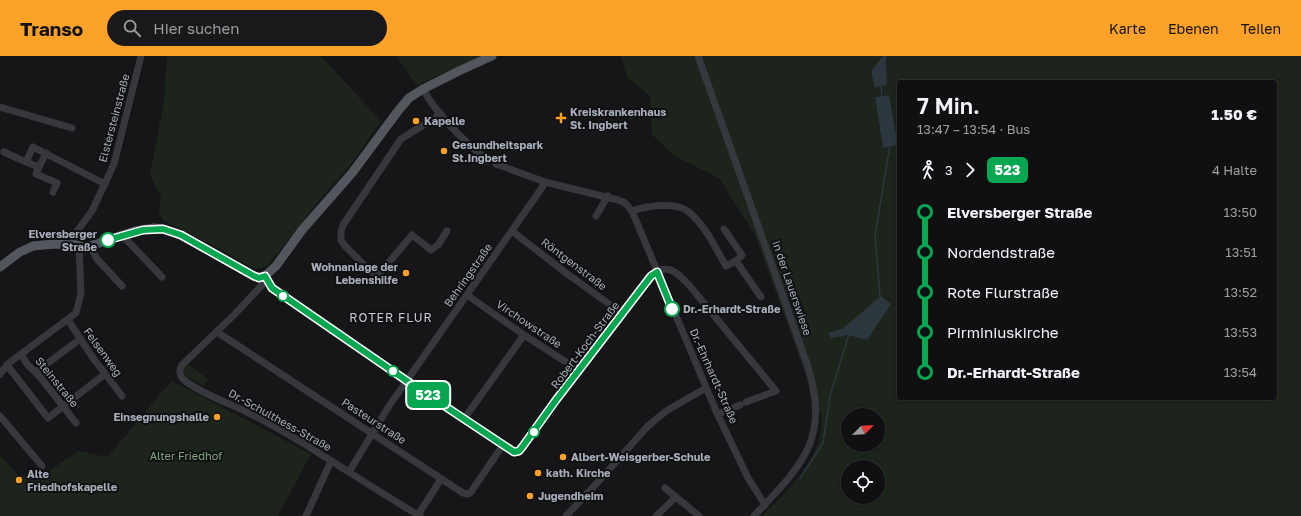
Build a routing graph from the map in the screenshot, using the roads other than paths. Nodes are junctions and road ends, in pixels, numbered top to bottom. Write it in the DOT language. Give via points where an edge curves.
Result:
graph roads {
  1 [pos="141,56"];
  2 [pos="492,56"];
  3 [pos="698,56"];
  4 [pos="423,89"];
  5 [pos="0,107"];
  6 [pos="441,114"];
  7 [pos="72,128"];
  8 [pos="4,152"];
  9 [pos="46,153"];
  10 [pos="488,161"];
  11 [pos="26,162"];
  12 [pos="496,164"];
  13 [pos="39,167"];
  14 [pos="545,182"];
  15 [pos="105,184"];
  16 [pos="53,192"];
  17 [pos="608,196"];
  18 [pos="632,212"];
  19 [pos="596,216"];
  20 [pos="724,229"];
  21 [pos="447,231"];
  22 [pos="512,231"];
  23 [pos="122,235"];
  24 [pos="75,246"];
  25 [pos="90,246"];
  26 [pos="736,261"];
  27 [pos="0,267"];
  28 [pos="657,272"];
  29 [pos="265,276"];
  30 [pos="162,277"];
  31 [pos="122,286"];
  32 [pos="467,295"];
  33 [pos="761,297"];
  34 [pos="623,314"];
  35 [pos="68,320"];
  36 [pos="217,332"];
  37 [pos="524,335"];
  38 [pos="80,339"];
  39 [pos="21,354"];
  40 [pos="7,365"];
  41 [pos="580,371"];
  42 [pos="36,372"];
  43 [pos="0,374"];
  44 [pos="105,374"];
  45 [pos="407,381"];
  46 [pos="706,388"];
  47 [pos="122,396"];
  48 [pos="64,406"];
  49 [pos="718,414"];
  50 [pos="0,416"];
  51 [pos="464,419"];
  52 [pos="76,424"];
  53 [pos="372,432"];
  54 [pos="504,445"];
  55 [pos="331,461"];
  56 [pos="42,466"];
  57 [pos="349,472"];
  58 [pos="441,479"];
  59 [pos="665,488"];
  60 [pos="676,497"];
  61 [pos="765,504"];
  62 [pos="419,515"];
  63 [pos="306,516"];
  64 [pos="566,516"];
  65 [pos="656,516"];
  66 [pos="699,516"];
  67 [pos="754,516"];
  1 -- 15 [label="street, Elstersteinstraße" via="116,157"];
  2 -- 4 [label="main road"];
  3 -- 61 [label="street, In der Lauerswiese" via="816,396 814,432 807,452"];
  4 -- 6 [label="street"];
  4 -- 29 [label="main road" via="409,98 398,110 352,173"];
  5 -- 7 [label="street"];
  6 -- 10 [label="street" via="464,140"];
  6 -- 21 [label="street" via="401,139 343,225 341,240 371,272 379,274 412,235 431,250 438,245"];
  8 -- 11 [label="street"];
  9 -- 11 [label="street, Elstersteinstraße" via="33,147"];
  9 -- 13 [label="street"];
  9 -- 15 [label="street, Elstersteinstraße"];
  11 -- 13 [label="street"];
  12 -- 14 [label="street, Dr.-Ehrhardt-Straße"];
  13 -- 16 [label="street" via="36,174 57,183"];
  14 -- 17 [label="street, Dr.-Ehrhardt-Straße"];
  14 -- 22 [label="street, Behringstraße"];
  15 -- 24 [label="street, Elstersteinstraße" via="92,211 75,234"];
  17 -- 18 [label="street, Dr.-Ehrhardt-Straße" via="625,203"];
  17 -- 19 [label="street"];
  18 -- 26 [label="street" via="659,205 685,209 706,232 726,266"];
  18 -- 28 [label="street, Dr.-Ehrhardt-Straße"];
  20 -- 26 [label="street" via="742,255"];
  22 -- 32 [label="street, Behringstraße"];
  22 -- 34 [label="street, Röntgenstraße"];
  23 -- 25 [label="main road"];
  23 -- 29 [label="main road" via="154,228 172,231 254,276"];
  23 -- 30 [label="street"];
  24 -- 25 [label="main road"];
  24 -- 27 [label="main road" via="34,246 20,252"];
  24 -- 35 [label="street" via="81,283 80,301 76,313"];
  25 -- 31 [label="street" via="97,259"];
  26 -- 33 [label="street"];
  28 -- 34 [label="street, Robert-Koch-Straße" via="651,276"];
  28 -- 46 [label="street, Dr.-Ehrhardt-Straße"];
  28 -- 49 [label="street" via="668,269 682,277 776,391"];
  29 -- 36 [label="street, Dr.-Schulthess-Straße" via="262,285"];
  29 -- 45 [label="street" via="272,288"];
  32 -- 37 [label="street, Virchowstraße"];
  32 -- 45 [label="street, Behringstraße"];
  34 -- 41 [label="street, Robert-Koch-Straße"];
  35 -- 38 [label="street, Felsenweg"];
  35 -- 39 [label="street"];
  36 -- 53 [label="street, Pasteurstraße"];
  36 -- 55 [label="street, Dr.-Schulthess-Straße" via="182,364 180,375 184,380 258,418"];
  37 -- 41 [label="street, Virchowstraße"];
  37 -- 51 [label="street"];
  38 -- 42 [label="street"];
  38 -- 44 [label="street, Felsenweg"];
  39 -- 40 [label="street"];
  39 -- 42 [label="street, Steinstraße"];
  40 -- 43 [label="street"];
  40 -- 48 [label="street" via="46,417"];
  41 -- 54 [label="street, Robert-Koch-Straße" via="523,446 514,452"];
  42 -- 48 [label="street, Steinstraße"];
  44 -- 47 [label="street, Felsenweg"];
  44 -- 48 [label="street"];
  45 -- 51 [label="street"];
  45 -- 53 [label="street, Behringstraße"];
  46 -- 49 [label="street, Dr.-Ehrhardt-Straße"];
  46 -- 64 [label="street" via="666,411 648,426"];
  48 -- 52 [label="street, Steinstraße"];
  49 -- 61 [label="street, Dr.-Ehrhardt-Straße" via="748,478"];
  50 -- 56 [label="street"];
  51 -- 54 [label="street"];
  53 -- 57 [label="street, Behringstraße"];
  53 -- 58 [label="street, Pasteurstraße"];
  54 -- 58 [label="street, Pasteurstraße" via="468,494"];
  55 -- 57 [label="street, Dr.-Schulthess-Straße"];
  55 -- 63 [label="street"];
  57 -- 62 [label="street, Dr.-Schulthess-Straße"];
  58 -- 62 [label="street"];
  59 -- 60 [label="street"];
  60 -- 65 [label="street"];
  60 -- 66 [label="street"];
  61 -- 67 [label="street, In der Lauerswiese"];
}
